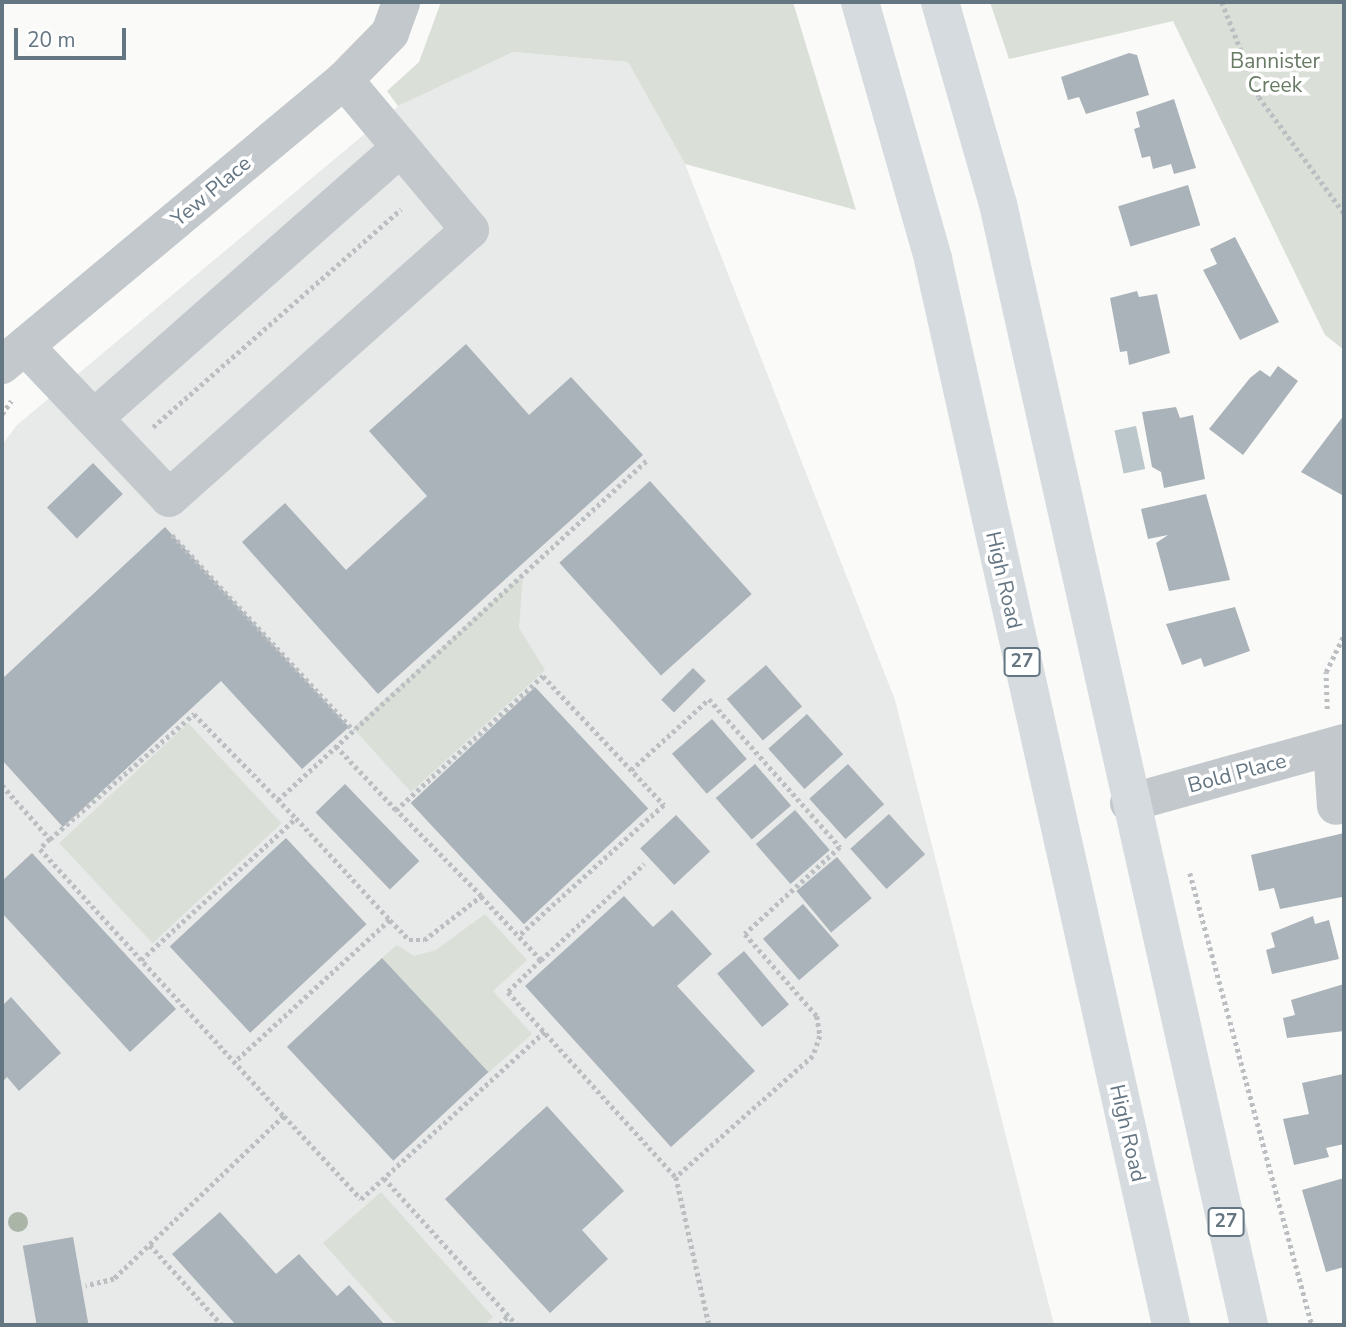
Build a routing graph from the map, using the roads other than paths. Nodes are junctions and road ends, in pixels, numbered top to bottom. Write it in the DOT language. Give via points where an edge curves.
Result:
graph roads {
  1 [pos="401,2"];
  2 [pos="860,2"];
  3 [pos="940,2"];
  4 [pos="344,79"];
  5 [pos="401,147"];
  6 [pos="13,355"];
  7 [pos="94,418"];
  8 [pos="1338,746"];
  9 [pos="1129,803"];
  10 [pos="1336,806"];
  11 [pos="1171,1325"];
  12 [pos="1249,1325"];
  1 -- 4 [label="street, Yew Place" via="390,33"];
  2 -- 11 [label="main road, High Road / 27" via="933,260"];
  3 -- 9 [label="main road, 27" via="998,204"];
  4 -- 5 [label="street"];
  4 -- 6 [label="street, Yew Place"];
  5 -- 7 [label="street"];
  5 -- 7 [label="street" via="470,230 169,498"];
  6 -- 7 [label="street"];
  8 -- 9 [label="street, Bold Place"];
  8 -- 10 [label="street"];
  9 -- 12 [label="main road, 27"];
}
